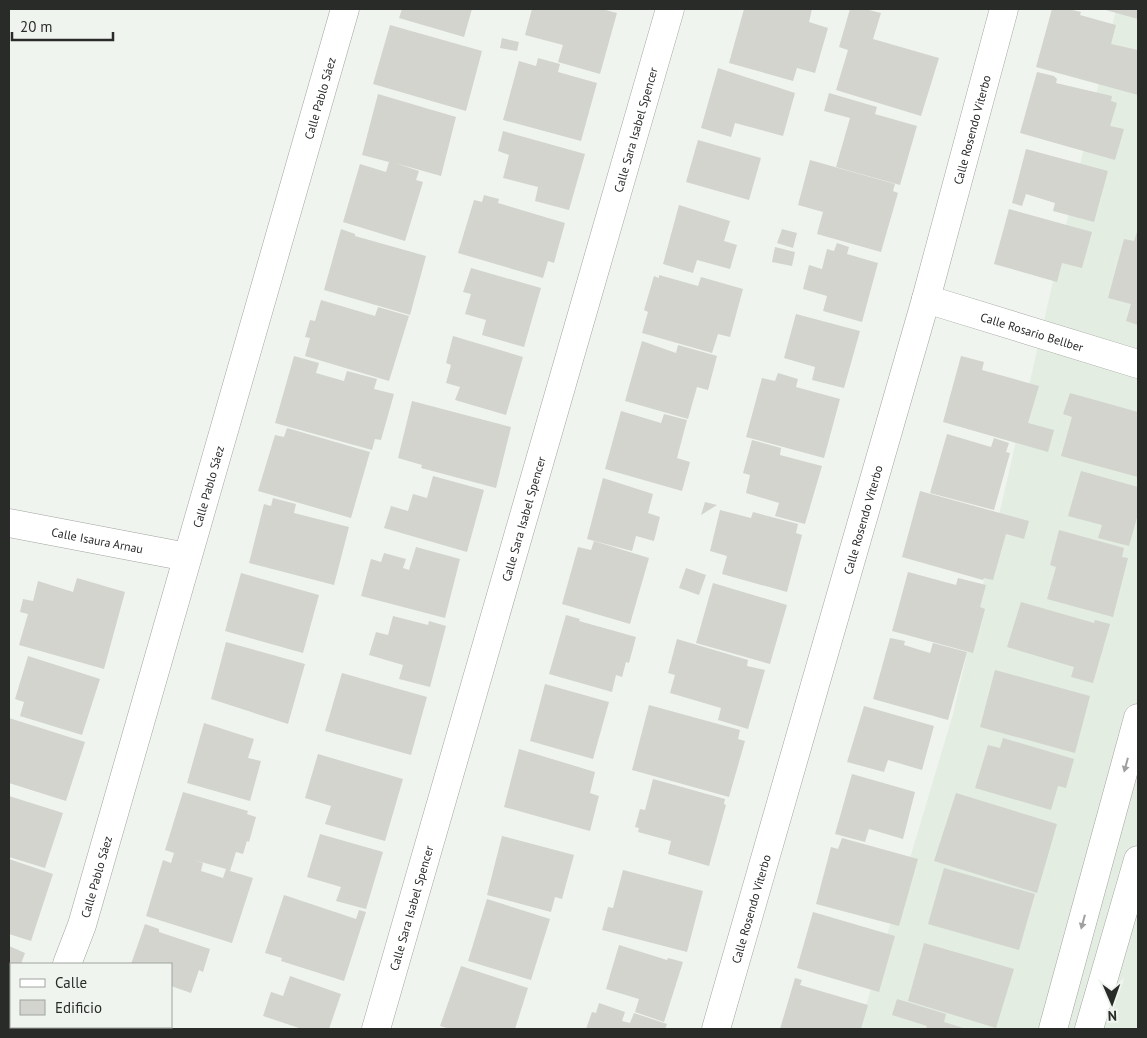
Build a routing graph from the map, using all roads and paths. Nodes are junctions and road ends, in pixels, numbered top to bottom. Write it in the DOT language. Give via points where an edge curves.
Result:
graph roads {
  1 [pos="345,9"];
  2 [pos="670,9"];
  3 [pos="1004,9"];
  4 [pos="926,299"];
  5 [pos="1138,364"];
  6 [pos="9,523"];
  7 [pos="187,557"];
  8 [pos="1138,718"];
  9 [pos="1138,860"];
  10 [pos="1133,898"];
  11 [pos="67,963"];
  12 [pos="376,1029"];
  13 [pos="716,1029"];
  14 [pos="1053,1029"];
  15 [pos="1089,1029"];
  1 -- 7 [label="street, Calle Pablo Sáez"];
  2 -- 12 [label="street, Calle Sara Isabel Spencer"];
  3 -- 4 [label="street, Calle Rosendo Viterbo"];
  4 -- 5 [label="street, Calle Rosario Bellber"];
  4 -- 13 [label="street, Calle Rosendo Viterbo"];
  6 -- 7 [label="street, Calle Isaura Arnau"];
  7 -- 11 [label="street, Calle Pablo Sáez" via="82,925"];
  8 -- 14 [label="street, one-way"];
  9 -- 10 [label="street"];
  10 -- 15 [label="street"];
}
